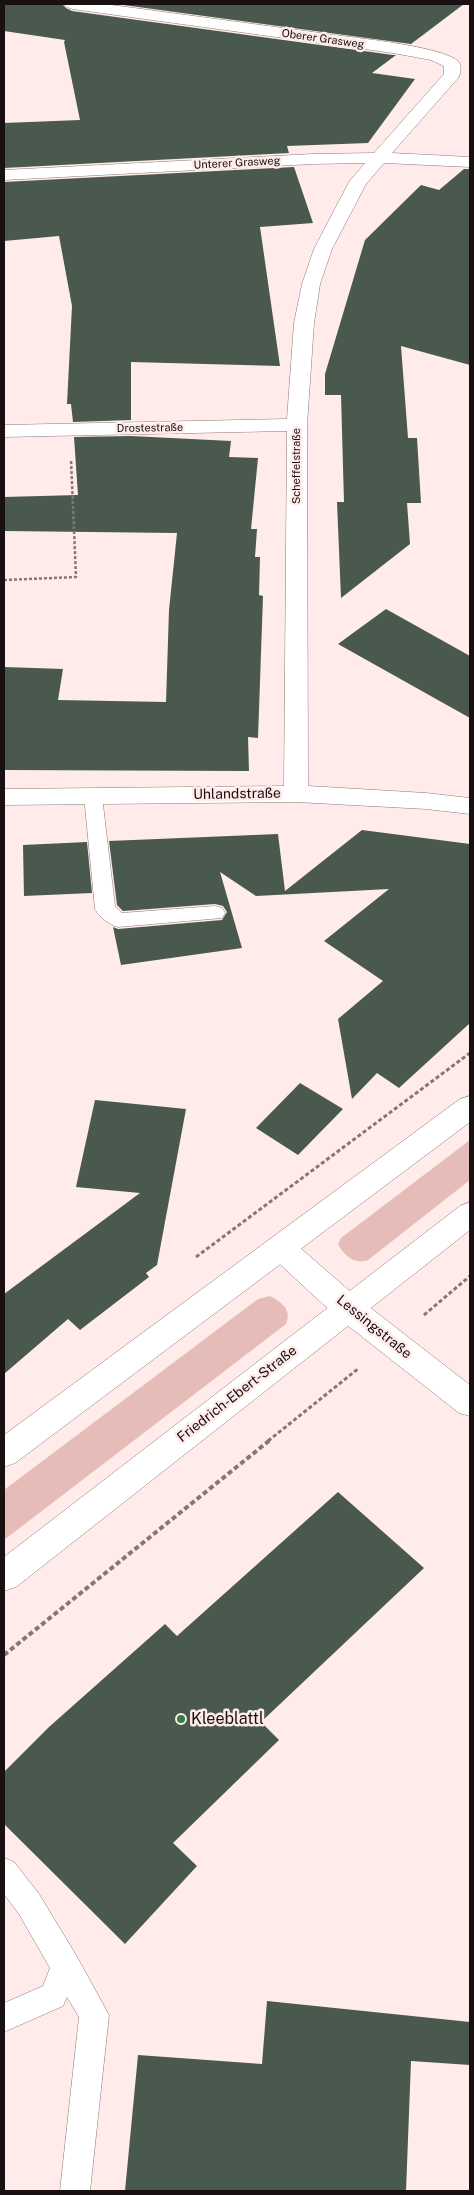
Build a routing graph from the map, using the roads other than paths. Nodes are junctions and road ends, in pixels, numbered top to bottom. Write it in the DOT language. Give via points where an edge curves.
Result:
graph roads {
  1 [pos="72,4"];
  2 [pos="379,158"];
  3 [pos="470,162"];
  4 [pos="4,175"];
  5 [pos="297,425"];
  6 [pos="4,431"];
  7 [pos="296,794"];
  8 [pos="93,796"];
  9 [pos="4,797"];
  10 [pos="470,806"];
  11 [pos="214,913"];
  12 [pos="470,1107"];
  13 [pos="470,1214"];
  14 [pos="281,1248"];
  15 [pos="348,1308"];
  16 [pos="470,1402"];
  17 [pos="4,1453"];
  18 [pos="4,1576"];
  19 [pos="4,1872"];
  20 [pos="66,1965"];
  21 [pos="4,2018"];
  22 [pos="75,2191"];
  1 -- 2 [label="street, Oberer Grasweg" via="393,48 436,56 452,64 452,75"];
  2 -- 3 [label="street, Unterer Grasweg"];
  2 -- 4 [label="street, Unterer Grasweg" via="313,158"];
  2 -- 5 [label="street, Scheffelstraße" via="358,182 323,249 311,284 304,323"];
  5 -- 6 [label="street, Drostestraße"];
  5 -- 7 [label="street, Scheffelstraße"];
  7 -- 8 [label="street, Uhlandstraße"];
  7 -- 10 [label="street, Uhlandstraße"];
  8 -- 9 [label="street, Uhlandstraße"];
  8 -- 11 [label="lane" via="105,909 118,920"];
  12 -- 14 [label="street"];
  13 -- 15 [label="street, Friedrich-Ebert-Straße"];
  14 -- 15 [label="street, Lessingstraße"];
  14 -- 17 [label="street"];
  15 -- 16 [label="street, Lessingstraße"];
  15 -- 18 [label="street, Friedrich-Ebert-Straße"];
  19 -- 20 [label="lane" via="29,1904"];
  20 -- 21 [label="lane" via="53,1996"];
  20 -- 22 [label="lane" via="94,2015"];
}
